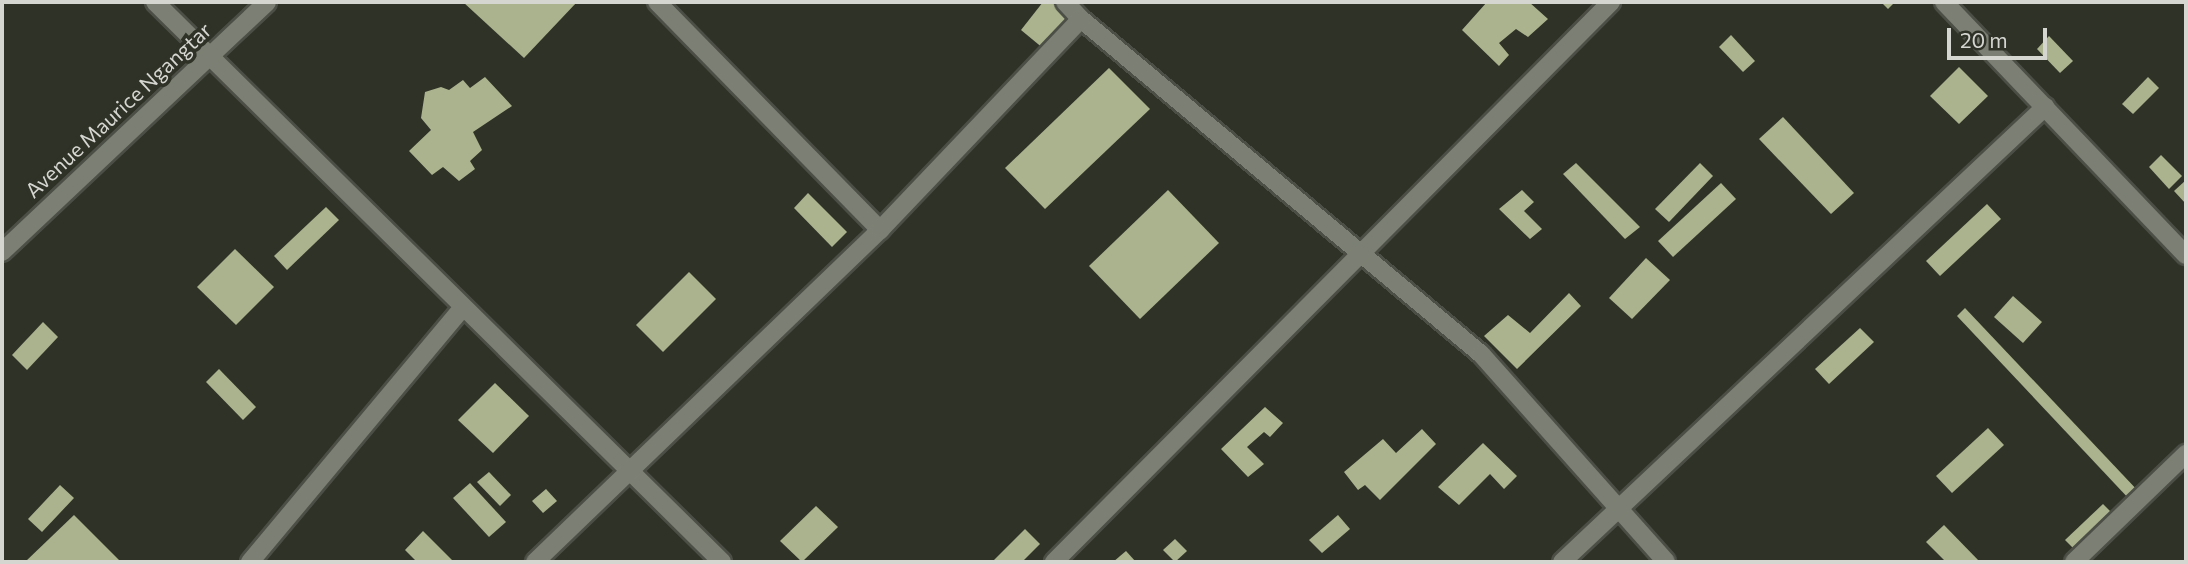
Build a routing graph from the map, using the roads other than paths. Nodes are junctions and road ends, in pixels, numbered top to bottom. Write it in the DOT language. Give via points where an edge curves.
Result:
graph roads {
  1 [pos="155,2"];
  2 [pos="267,2"];
  3 [pos="657,2"];
  4 [pos="1065,2"];
  5 [pos="1611,2"];
  6 [pos="1944,2"];
  7 [pos="1081,19"];
  8 [pos="208,55"];
  9 [pos="2045,107"];
  10 [pos="880,230"];
  11 [pos="2,251"];
  12 [pos="1360,253"];
  13 [pos="2186,255"];
  14 [pos="463,307"];
  15 [pos="2186,454"];
  16 [pos="629,471"];
  17 [pos="1617,507"];
  18 [pos="250,562"];
  19 [pos="535,562"];
  20 [pos="722,562"];
  21 [pos="1054,562"];
  22 [pos="1562,562"];
  23 [pos="1666,562"];
  24 [pos="2074,562"];
  1 -- 8 [label="street"];
  2 -- 8 [label="street, Avenue Maurice Ngangtar"];
  3 -- 10 [label="street"];
  4 -- 7 [label="street"];
  5 -- 12 [label="street"];
  6 -- 9 [label="street"];
  7 -- 10 [label="street"];
  7 -- 12 [label="street"];
  8 -- 11 [label="street, Avenue Maurice Ngangtar"];
  8 -- 14 [label="street"];
  9 -- 13 [label="street"];
  9 -- 17 [label="street"];
  10 -- 16 [label="street"];
  12 -- 17 [label="street" via="1481,355"];
  12 -- 21 [label="street"];
  14 -- 16 [label="street"];
  14 -- 18 [label="street"];
  15 -- 24 [label="street"];
  16 -- 19 [label="street"];
  16 -- 20 [label="street"];
  17 -- 22 [label="street"];
  17 -- 23 [label="street"];
}
